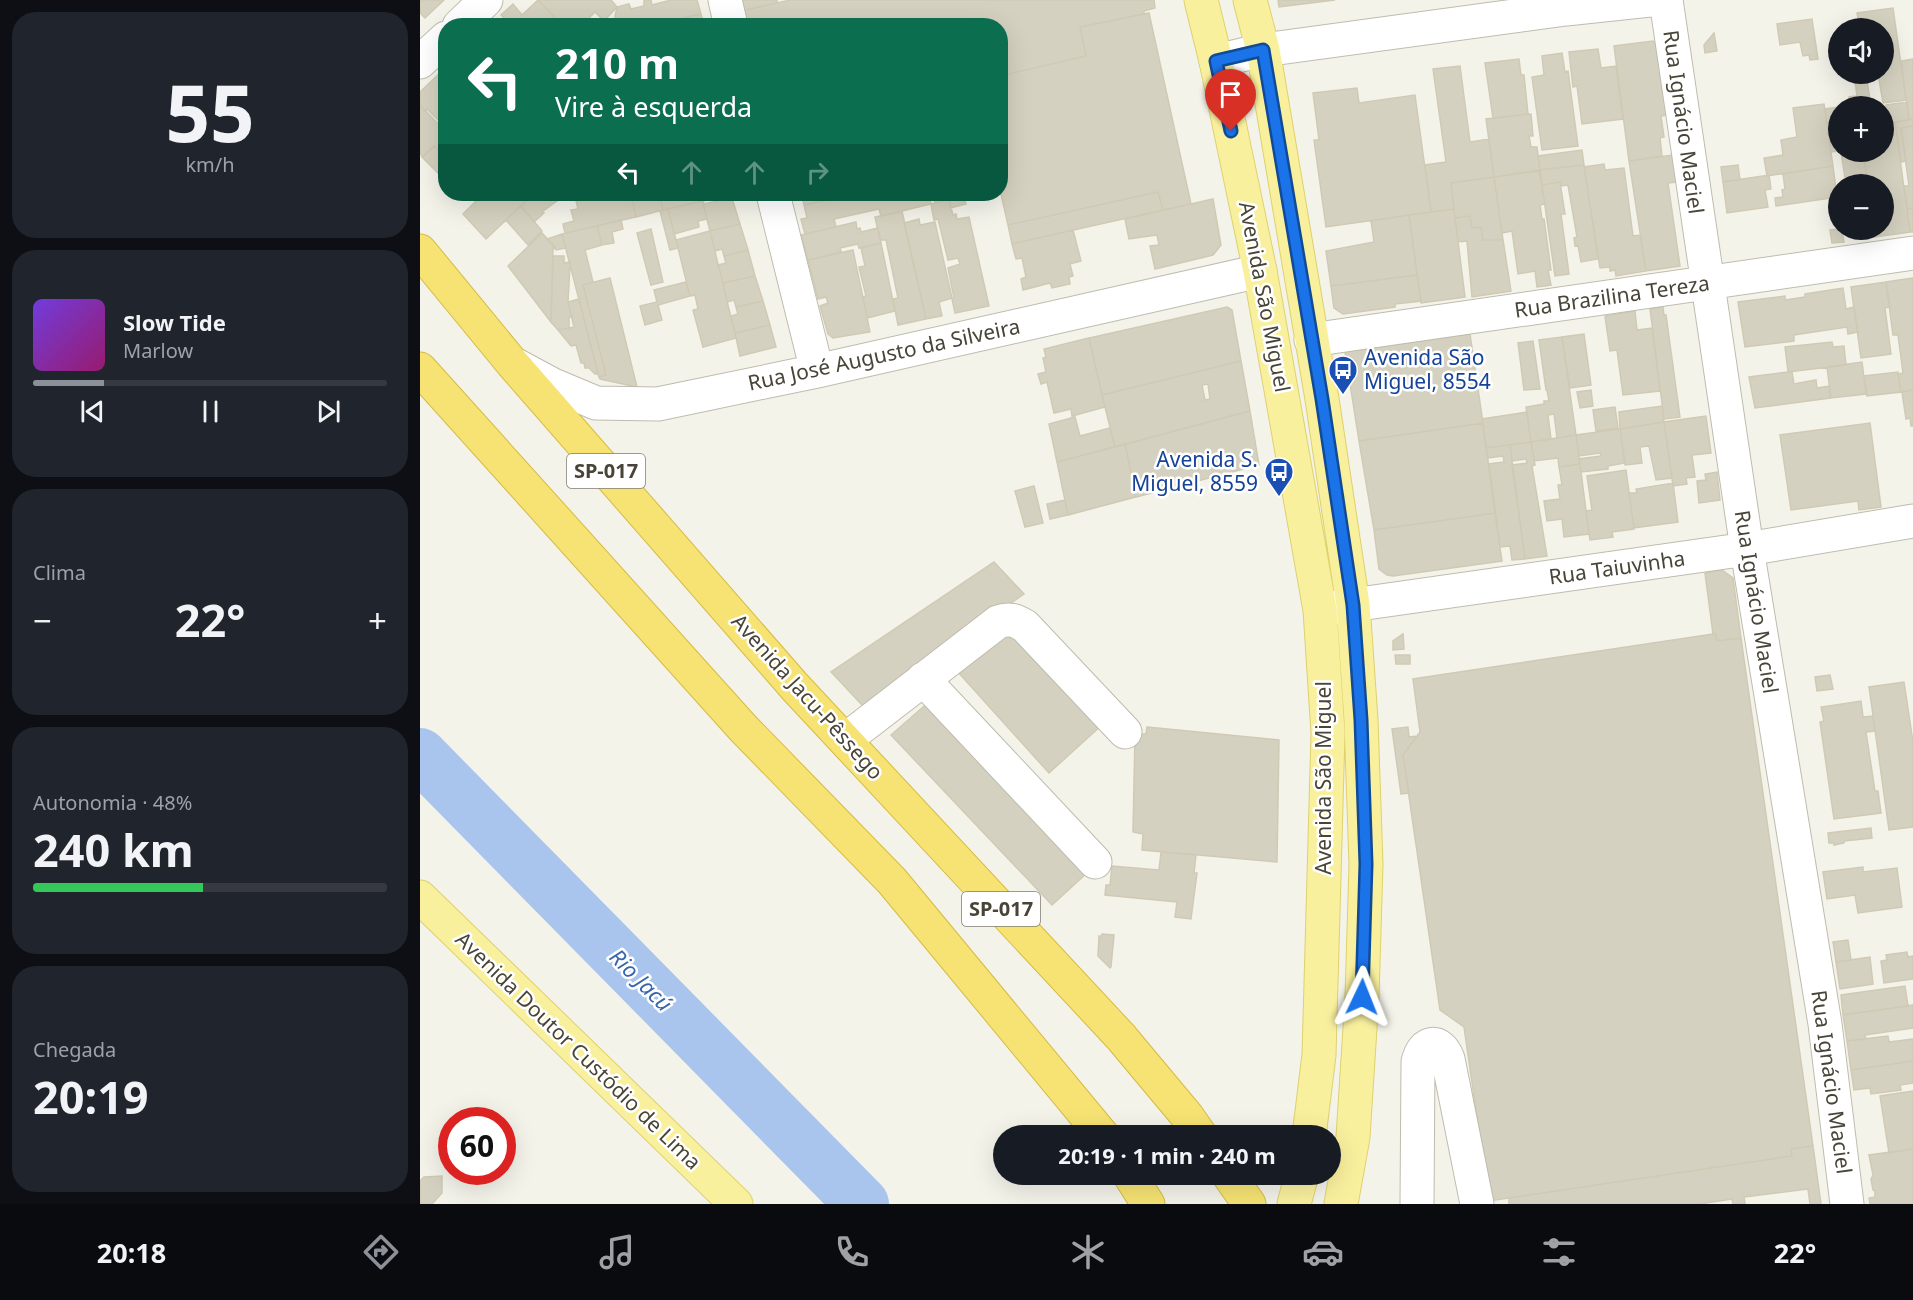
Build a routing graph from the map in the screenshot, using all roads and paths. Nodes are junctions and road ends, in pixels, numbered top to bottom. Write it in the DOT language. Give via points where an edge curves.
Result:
graph roads {
  1 [pos="486,0"];
  2 [pos="725,0"];
  3 [pos="1201,0"];
  4 [pos="1250,0"];
  5 [pos="1650,0"];
  6 [pos="1666,0"];
  7 [pos="1564,5"];
  8 [pos="467,18"];
  9 [pos="729,18"];
  10 [pos="438,45"];
  11 [pos="1263,50"];
  12 [pos="1216,61"];
  13 [pos="420,62"];
  14 [pos="775,201"];
  15 [pos="420,251"];
  16 [pos="1913,253"];
  17 [pos="1260,271"];
  18 [pos="1707,284"];
  19 [pos="1311,340"];
  20 [pos="512,363"];
  21 [pos="420,369"];
  22 [pos="817,371"];
  23 [pos="1913,521"];
  24 [pos="1747,549"];
  25 [pos="1353,605"];
  26 [pos="1320,610"];
  27 [pos="923,680"];
  28 [pos="1125,732"];
  29 [pos="844,740"];
  30 [pos="1095,862"];
  31 [pos="420,897"];
  32 [pos="1094,1125"];
  33 [pos="1193,1125"];
  34 [pos="1311,1125"];
  35 [pos="1353,1137"];
  36 [pos="1136,1185"];
  37 [pos="1236,1185"];
  38 [pos="1299,1185"];
  39 [pos="736,1204"];
  40 [pos="1148,1204"];
  41 [pos="1249,1204"];
  42 [pos="1294,1204"];
  43 [pos="1341,1204"];
  44 [pos="1364,1204"];
  45 [pos="1417,1204"];
  46 [pos="1477,1204"];
  47 [pos="1847,1204"];
  1 -- 8 [label="street"];
  2 -- 9 [label="street"];
  3 -- 12 [label="main road, Avenida São Miguel"];
  4 -- 11 [label="main road, Avenida São Miguel"];
  5 -- 7 [label="street"];
  6 -- 18 [label="street, Rua Ignácio Maciel"];
  7 -- 11 [label="street"];
  10 -- 13 [label="street"];
  11 -- 12 [label="street"];
  11 -- 19 [label="main road, Avenida São Miguel"];
  12 -- 17 [label="main road, Avenida São Miguel"];
  14 -- 22 [label="street"];
  15 -- 20 [label="highway, Avenida Jacu-Pêssego / SP-017"];
  16 -- 18 [label="street, Rua Brazilina Tereza"];
  17 -- 22 [label="street, Rua José Augusto da Silveira"];
  17 -- 26 [label="main road, Avenida São Miguel"];
  18 -- 19 [label="street, Rua Brazilina Tereza"];
  18 -- 24 [label="street, Rua Ignácio Maciel"];
  19 -- 25 [label="main road, Avenida São Miguel"];
  20 -- 22 [label="street, Rua José Augusto da Silveira" via="596,403 658,404"];
  20 -- 29 [label="highway, Avenida Jacu-Pêssego / SP-017"];
  21 -- 32 [label="highway, SP-017" via="744,728 892,881"];
  23 -- 24 [label="street, Rua Taiuvinha"];
  24 -- 25 [label="street, Rua Taiuvinha"];
  24 -- 47 [label="street, Rua Ignácio Maciel" via="1824,1024"];
  25 -- 26 [label="street, Rua Taiuvinha"];
  25 -- 35 [label="main road, Avenida São Miguel" via="1366,864"];
  26 -- 34 [label="main road, Avenida São Miguel" via="1328,733 1319,1055"];
  27 -- 28 [label="street" via="998,622 1016,621"];
  27 -- 29 [label="street"];
  27 -- 30 [label="street"];
  29 -- 33 [label="highway, Avenida Jacu-Pêssego / SP-017" via="1121,1037"];
  31 -- 39 [label="main road, Avenida Doutor Custódio de Lima"];
  35 -- 43 [label="main road, Avenida São Miguel"];
  35 -- 44 [label="main road"];
  36 -- 40 [label="highway"];
  37 -- 41 [label="highway"];
  38 -- 42 [label="main road"];
  45 -- 46 [label="street" via="1418,1062 1425,1046 1433,1044 1440,1045 1448,1059"];
}
